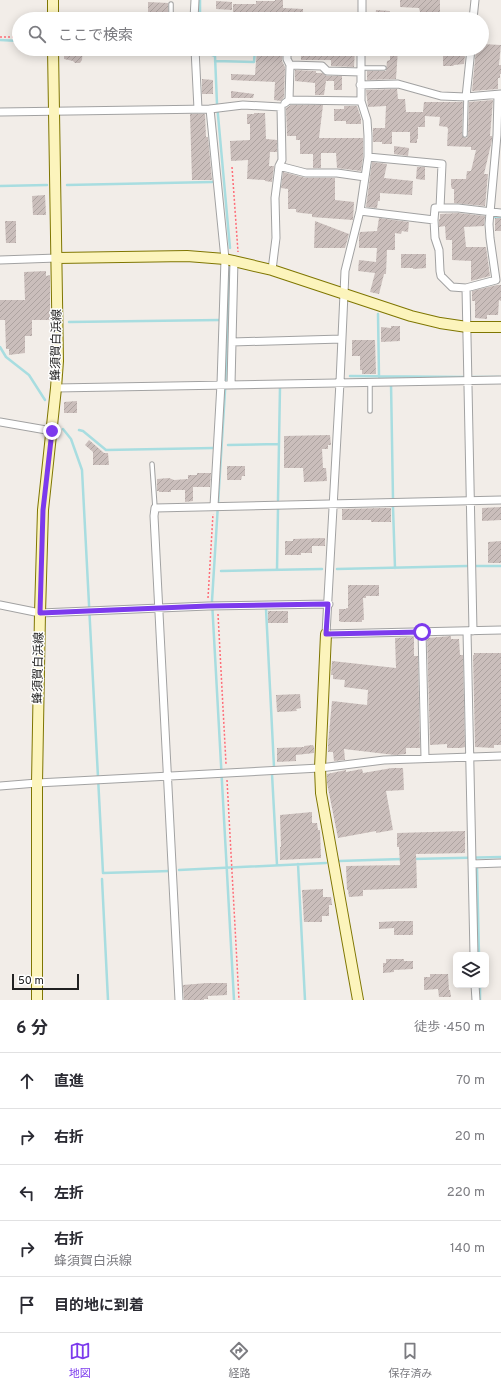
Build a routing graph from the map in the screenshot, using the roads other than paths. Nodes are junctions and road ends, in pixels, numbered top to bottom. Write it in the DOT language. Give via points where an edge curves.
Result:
graph roads {
  1 [pos="52,0"];
  2 [pos="194,0"];
  3 [pos="362,0"];
  4 [pos="475,0"];
  5 [pos="171,4"];
  6 [pos="53,12"];
  7 [pos="171,12"];
  8 [pos="194,12"];
  9 [pos="362,12"];
  10 [pos="474,12"];
  11 [pos="53,56"];
  12 [pos="195,56"];
  13 [pos="287,56"];
  14 [pos="361,56"];
  15 [pos="470,56"];
  16 [pos="290,65"];
  17 [pos="384,68"];
  18 [pos="361,70"];
  19 [pos="360,85"];
  20 [pos="499,94"];
  21 [pos="466,97"];
  22 [pos="289,100"];
  23 [pos="361,100"];
  24 [pos="281,107"];
  25 [pos="214,108"];
  26 [pos="198,109"];
  27 [pos="0,112"];
  28 [pos="54,112"];
  29 [pos="465,135"];
  30 [pos="499,135"];
  31 [pos="368,157"];
  32 [pos="279,166"];
  33 [pos="365,177"];
  34 [pos="440,208"];
  35 [pos="360,211"];
  36 [pos="490,212"];
  37 [pos="501,213"];
  38 [pos="434,220"];
  39 [pos="57,258"];
  40 [pos="0,260"];
  41 [pos="233,260"];
  42 [pos="272,270"];
  43 [pos="466,288"];
  44 [pos="344,294"];
  45 [pos="466,327"];
  46 [pos="501,327"];
  47 [pos="342,339"];
  48 [pos="232,342"];
  49 [pos="468,380"];
  50 [pos="501,380"];
  51 [pos="340,382"];
  52 [pos="370,382"];
  53 [pos="226,384"];
  54 [pos="56,388"];
  55 [pos="370,410"];
  56 [pos="0,422"];
  57 [pos="52,431"];
  58 [pos="152,464"];
  59 [pos="501,500"];
  60 [pos="470,501"];
  61 [pos="334,504"];
  62 [pos="217,506"];
  63 [pos="155,508"];
  64 [pos="328,604"];
  65 [pos="0,605"];
  66 [pos="159,608"];
  67 [pos="40,613"];
  68 [pos="501,630"];
  69 [pos="470,631"];
  70 [pos="422,632"];
  71 [pos="326,634"];
  72 [pos="501,756"];
  73 [pos="469,757"];
  74 [pos="425,758"];
  75 [pos="320,768"];
  76 [pos="167,776"];
  77 [pos="37,783"];
  78 [pos="0,786"];
  79 [pos="472,860"];
  80 [pos="501,863"];
  81 [pos="474,952"];
  82 [pos="475,988"];
  83 [pos="37,1000"];
  84 [pos="179,1000"];
  85 [pos="358,1000"];
  86 [pos="476,1000"];
  1 -- 6 [label="main road"];
  2 -- 8 [label="street"];
  3 -- 9 [label="street"];
  4 -- 10 [label="street"];
  5 -- 7 [label="lane"];
  11 -- 28 [label="main road, 蜂須賀白浜線"];
  12 -- 26 [label="street"];
  13 -- 16 [label="street"];
  14 -- 18 [label="street"];
  15 -- 21 [label="street"];
  16 -- 18 [label="street" via="322,66 327,71"];
  16 -- 22 [label="street"];
  17 -- 18 [label="lane"];
  18 -- 19 [label="street"];
  19 -- 21 [label="street" via="398,84 441,96"];
  19 -- 23 [label="street"];
  20 -- 21 [label="street"];
  20 -- 30 [label="street"];
  21 -- 29 [label="lane"];
  22 -- 23 [label="street"];
  22 -- 24 [label="street"];
  23 -- 31 [label="street" via="367,120"];
  24 -- 25 [label="street" via="243,105"];
  24 -- 32 [label="street" via="282,160"];
  25 -- 26 [label="street"];
  25 -- 41 [label="street"];
  26 -- 28 [label="street"];
  27 -- 28 [label="street"];
  28 -- 39 [label="main road, 蜂須賀白浜線"];
  30 -- 36 [label="street"];
  31 -- 33 [label="street"];
  31 -- 34 [label="street" via="442,164"];
  32 -- 33 [label="street" via="306,173 337,173"];
  32 -- 42 [label="street"];
  33 -- 35 [label="street"];
  34 -- 36 [label="street"];
  34 -- 38 [label="street" via="435,208"];
  35 -- 38 [label="street"];
  35 -- 44 [label="street" via="345,271"];
  36 -- 37 [label="street"];
  36 -- 43 [label="street" via="490,238 496,280"];
  38 -- 43 [label="street" via="441,276 452,287"];
  39 -- 40 [label="street"];
  39 -- 41 [label="main road" via="187,256"];
  39 -- 54 [label="main road, 蜂須賀白浜線"];
  41 -- 42 [label="main road"];
  41 -- 48 [label="street"];
  41 -- 53 [label="street"];
  42 -- 44 [label="main road"];
  43 -- 45 [label="street"];
  44 -- 45 [label="main road" via="411,316"];
  44 -- 47 [label="street"];
  45 -- 46 [label="main road"];
  45 -- 49 [label="street"];
  47 -- 48 [label="street"];
  47 -- 51 [label="street"];
  48 -- 53 [label="street"];
  49 -- 50 [label="street"];
  49 -- 52 [label="street"];
  49 -- 60 [label="street"];
  51 -- 52 [label="street"];
  51 -- 53 [label="street"];
  51 -- 61 [label="street"];
  52 -- 55 [label="lane"];
  53 -- 54 [label="street"];
  53 -- 62 [label="street"];
  54 -- 57 [label="main road, 蜂須賀白浜線"];
  56 -- 57 [label="street"];
  57 -- 67 [label="main road, 蜂須賀白浜線" via="43,510"];
  58 -- 63 [label="lane"];
  59 -- 60 [label="street"];
  60 -- 61 [label="street"];
  60 -- 69 [label="street"];
  61 -- 62 [label="street"];
  61 -- 64 [label="street"];
  62 -- 63 [label="street"];
  63 -- 66 [label="street"];
  64 -- 66 [label="street"];
  64 -- 71 [label="street"];
  65 -- 67 [label="street"];
  66 -- 67 [label="street"];
  66 -- 76 [label="street"];
  67 -- 77 [label="main road, 蜂須賀白浜線"];
  68 -- 69 [label="street"];
  69 -- 70 [label="street"];
  69 -- 73 [label="street"];
  70 -- 71 [label="street"];
  70 -- 74 [label="street"];
  71 -- 75 [label="main road"];
  72 -- 73 [label="street"];
  73 -- 74 [label="street"];
  73 -- 79 [label="street"];
  74 -- 75 [label="street"];
  75 -- 76 [label="street"];
  75 -- 85 [label="main road" via="321,792"];
  76 -- 77 [label="street"];
  76 -- 84 [label="street"];
  77 -- 78 [label="street"];
  77 -- 83 [label="main road, 蜂須賀白浜線"];
  79 -- 80 [label="street"];
  79 -- 81 [label="street"];
  82 -- 86 [label="street"];
}
